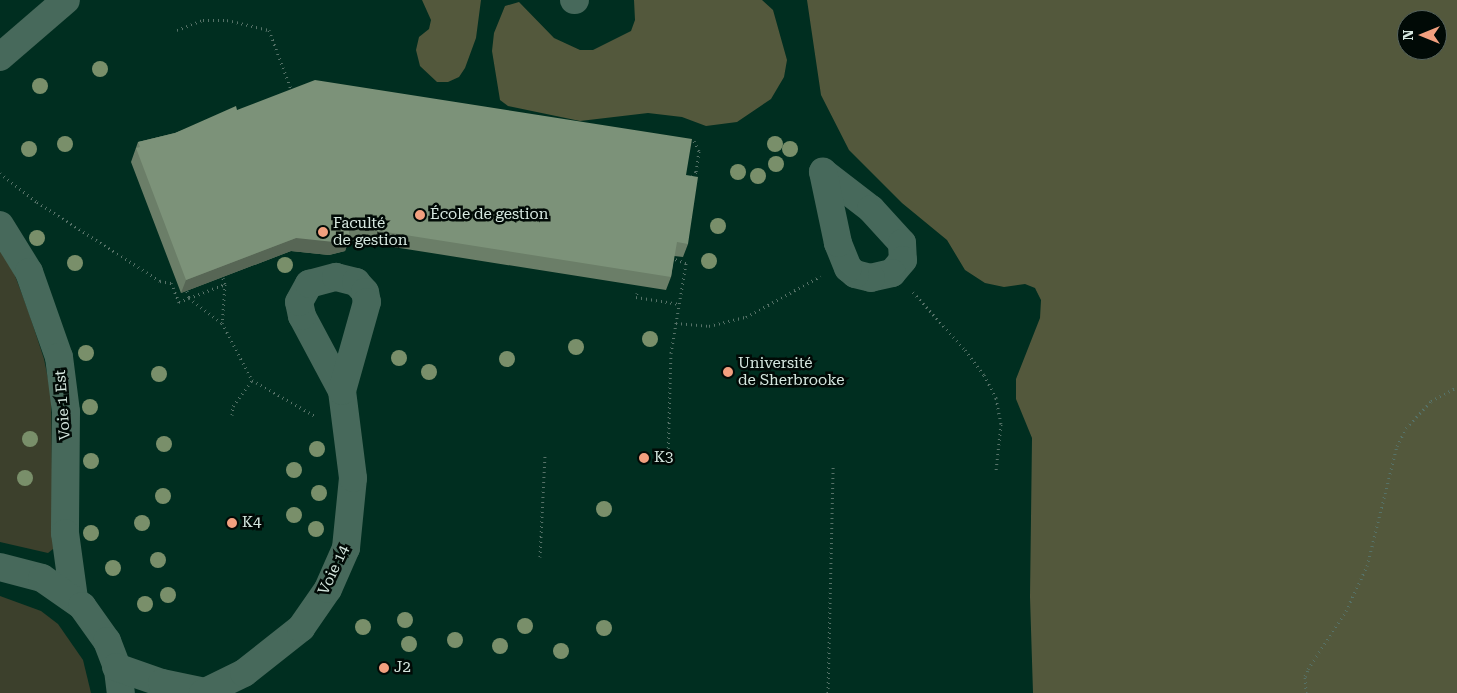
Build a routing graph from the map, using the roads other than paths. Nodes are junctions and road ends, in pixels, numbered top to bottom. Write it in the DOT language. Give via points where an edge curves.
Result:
graph roads {
  1 [pos="66,0"];
  2 [pos="0,57"];
  3 [pos="0,225"];
  4 [pos="844,261"];
  5 [pos="342,391"];
  6 [pos="0,567"];
  7 [pos="74,599"];
  8 [pos="118,680"];
  9 [pos="204,692"];
  1 -- 2 [label="lane"];
  3 -- 7 [label="lane, Voie 1 Est" via="29,272 59,356 66,412 65,534"];
  4 -- 4 [label="lane" via="834,231 823,172 871,209 902,243 902,260 892,273 881,278 855,274"];
  5 -- 9 [label="lane, Voie 14" via="352,460 353,502 349,538 336,573 310,616 278,649 244,673"];
  6 -- 7 [label="lane" via="42,578"];
  7 -- 8 [label="lane" via="99,628"];
  8 -- 9 [label="lane, Voie 14" via="162,683"];
}
